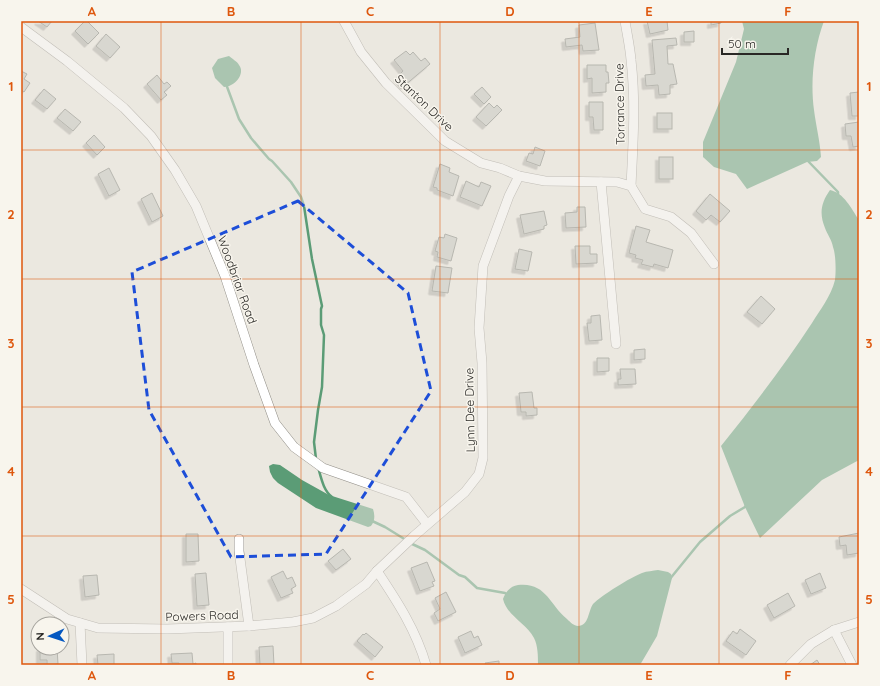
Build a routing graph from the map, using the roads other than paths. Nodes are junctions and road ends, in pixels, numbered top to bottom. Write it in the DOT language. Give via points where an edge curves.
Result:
graph roads {
  1 [pos="344,21"];
  2 [pos="625,21"];
  3 [pos="21,27"];
  4 [pos="519,176"];
  5 [pos="602,182"];
  6 [pos="631,186"];
  7 [pos="714,264"];
  8 [pos="616,344"];
  9 [pos="427,524"];
  10 [pos="239,539"];
  11 [pos="377,571"];
  12 [pos="21,589"];
  13 [pos="859,622"];
  14 [pos="80,623"];
  15 [pos="249,626"];
  16 [pos="228,627"];
  17 [pos="834,630"];
  18 [pos="82,665"];
  19 [pos="228,665"];
  20 [pos="426,665"];
  21 [pos="790,665"];
  22 [pos="852,665"];
  1 -- 4 [label="street, Stanton Drive" via="361,52 386,83 445,141 481,163"];
  2 -- 6 [label="street, Torrance Drive" via="633,84"];
  3 -- 9 [label="street, Woodbriar Road" via="124,108 150,136 175,170 196,206 225,276 275,423 294,447 323,468 406,497"];
  4 -- 5 [label="street, Stanton Drive" via="545,181"];
  4 -- 9 [label="street, Lynn Dee Drive" via="483,266 479,328 483,458 479,474 465,492"];
  5 -- 6 [label="street, Stanton Drive" via="617,182"];
  5 -- 8 [label="street"];
  6 -- 7 [label="street" via="645,209 671,217 691,233"];
  9 -- 11 [label="street, Lynn Dee Drive"];
  10 -- 15 [label="street"];
  11 -- 15 [label="street, Powers Road" via="354,593 313,618"];
  11 -- 20 [label="street" via="409,622"];
  12 -- 14 [label="street, Powers Road" via="66,619"];
  13 -- 17 [label="street"];
  14 -- 16 [label="street, Powers Road" via="98,628 132,629"];
  14 -- 18 [label="street"];
  15 -- 16 [label="street, Powers Road"];
  16 -- 19 [label="street"];
  17 -- 21 [label="street" via="811,644"];
  17 -- 22 [label="street"];
}
